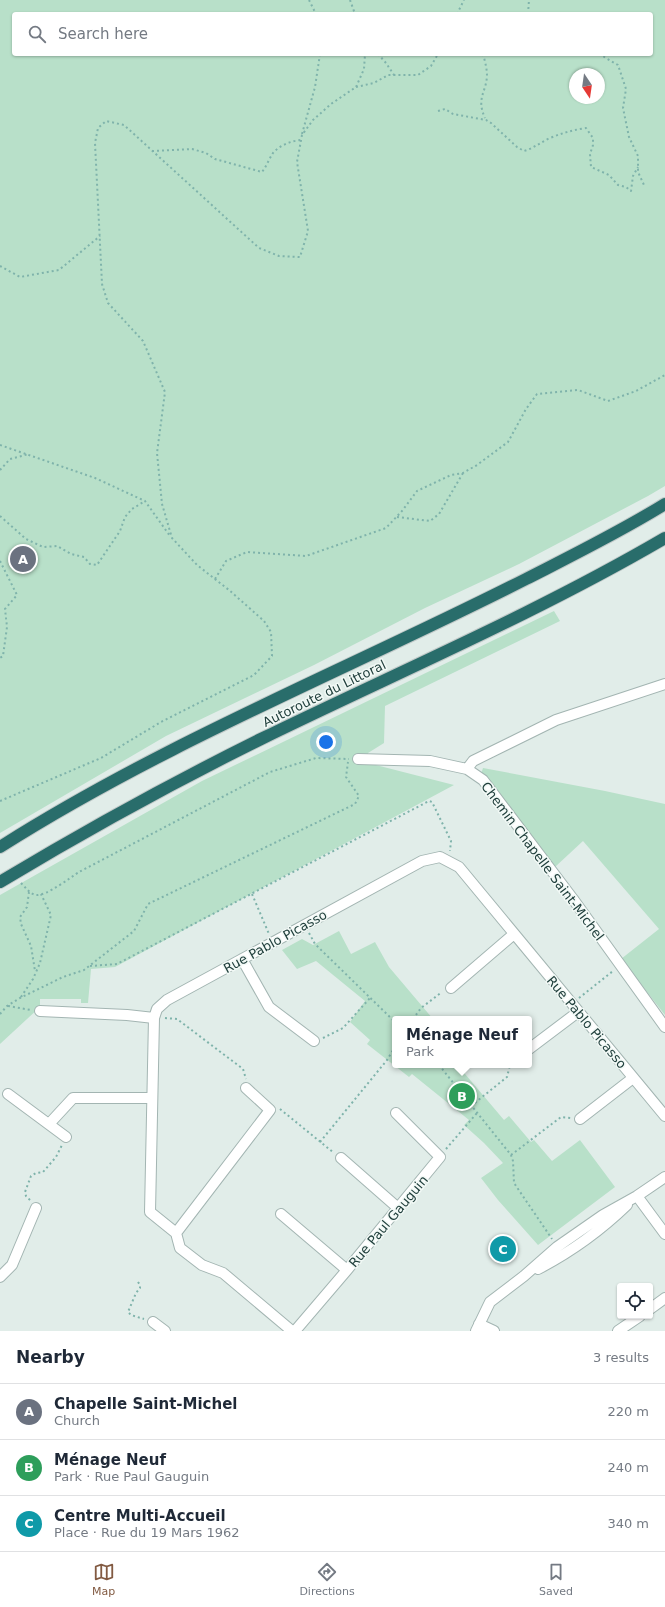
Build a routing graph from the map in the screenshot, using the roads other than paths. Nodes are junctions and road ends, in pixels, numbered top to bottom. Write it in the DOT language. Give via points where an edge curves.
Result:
graph roads {
  1 [pos="665,504"];
  2 [pos="665,538"];
  3 [pos="665,684"];
  4 [pos="354,759"];
  5 [pos="468,770"];
  6 [pos="0,847"];
  7 [pos="0,882"];
  8 [pos="514,934"];
  9 [pos="242,959"];
  10 [pos="451,988"];
  11 [pos="575,1008"];
  12 [pos="40,1011"];
  13 [pos="154,1018"];
  14 [pos="665,1027"];
  15 [pos="314,1041"];
  16 [pos="532,1047"];
  17 [pos="633,1078"];
  18 [pos="246,1088"];
  19 [pos="8,1094"];
  20 [pos="152,1098"];
  21 [pos="396,1113"];
  22 [pos="665,1116"];
  23 [pos="580,1119"];
  24 [pos="49,1124"];
  25 [pos="66,1137"];
  26 [pos="341,1158"];
  27 [pos="665,1177"];
  28 [pos="637,1196"];
  29 [pos="36,1208"];
  30 [pos="398,1208"];
  31 [pos="281,1214"];
  32 [pos="176,1233"];
  33 [pos="665,1234"];
  34 [pos="347,1270"];
  35 [pos="524,1276"];
  36 [pos="0,1277"];
  37 [pos="665,1298"];
  38 [pos="653,1307"];
  39 [pos="636,1319"];
  40 [pos="153,1322"];
  41 [pos="478,1328"];
  42 [pos="165,1331"];
  43 [pos="293,1331"];
  44 [pos="494,1331"];
  45 [pos="618,1331"];
  1 -- 6 [label="highway, Autoroute du Littoral" via="593,545 473,606 221,725 48,816"];
  2 -- 7 [label="highway, Autoroute du Littoral" via="610,570 494,628 261,739 163,789"];
  3 -- 5 [label="street" via="556,720 473,761"];
  4 -- 5 [label="street, Chemin Chapelle Saint-Michel" via="430,761"];
  5 -- 14 [label="street, Chemin Chapelle Saint-Michel" via="483,780"];
  8 -- 9 [label="street, Rue Pablo Picasso" via="459,867 440,857 422,861"];
  8 -- 10 [label="street"];
  8 -- 11 [label="street, Rue Pablo Picasso"];
  9 -- 13 [label="street, Rue Pablo Picasso" via="167,1000 158,1009"];
  9 -- 15 [label="street" via="269,1007"];
  11 -- 16 [label="street"];
  11 -- 17 [label="street, Rue Pablo Picasso"];
  12 -- 13 [label="street"];
  13 -- 20 [label="street"];
  17 -- 22 [label="street, Rue Pablo Picasso"];
  17 -- 23 [label="street"];
  18 -- 32 [label="street" via="270,1110"];
  19 -- 24 [label="street"];
  20 -- 24 [label="street" via="73,1098"];
  20 -- 32 [label="street" via="150,1212"];
  21 -- 30 [label="street, Rue Paul Gauguin" via="440,1157"];
  24 -- 25 [label="street"];
  26 -- 30 [label="street"];
  27 -- 28 [label="street"];
  28 -- 33 [label="street"];
  28 -- 35 [label="street" via="602,1215 557,1247"];
  28 -- 35 [label="street" via="589,1238 563,1256"];
  29 -- 36 [label="street" via="12,1265"];
  30 -- 34 [label="street, Rue Paul Gauguin"];
  31 -- 34 [label="street"];
  32 -- 43 [label="street" via="180,1248 202,1265 223,1273"];
  34 -- 43 [label="street, Rue Paul Gauguin"];
  35 -- 41 [label="street" via="490,1302"];
  37 -- 38 [label="street"];
  39 -- 45 [label="street"];
  40 -- 42 [label="street"];
  41 -- 44 [label="street"];
}
